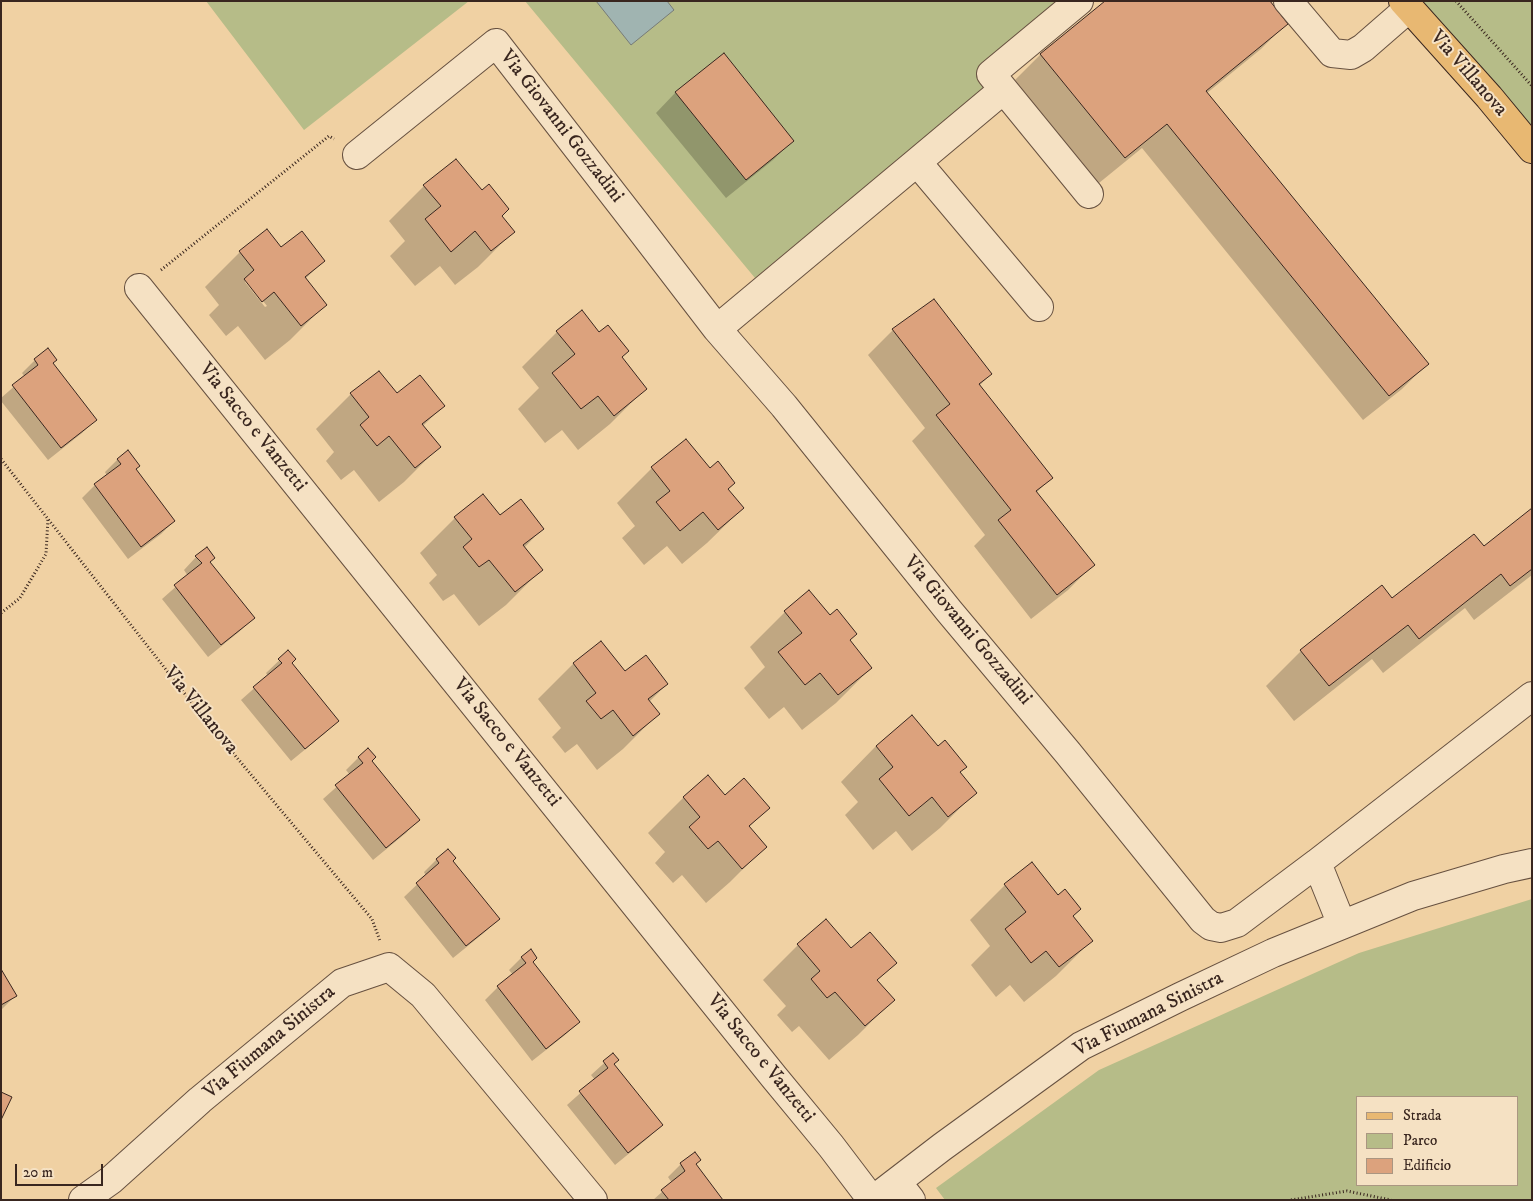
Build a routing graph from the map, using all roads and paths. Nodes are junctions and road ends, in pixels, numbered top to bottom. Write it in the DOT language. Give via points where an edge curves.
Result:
graph roads {
  1 [pos="1078,1"];
  2 [pos="1288,1"];
  3 [pos="1456,1"];
  4 [pos="1406,5"];
  5 [pos="1532,86"];
  6 [pos="1003,90"];
  7 [pos="1532,148"];
  8 [pos="357,155"];
  9 [pos="918,162"];
  10 [pos="1089,194"];
  11 [pos="139,288"];
  12 [pos="1039,307"];
  13 [pos="717,329"];
  14 [pos="1,459"];
  15 [pos="48,518"];
  16 [pos="1,613"];
  17 [pos="1532,696"];
  18 [pos="1317,863"];
  19 [pos="1532,863"];
  20 [pos="1342,925"];
  21 [pos="389,967"];
  22 [pos="904,1191"];
  23 [pos="83,1200"];
  24 [pos="593,1200"];
  25 [pos="873,1200"];
  26 [pos="1291,1200"];
  27 [pos="1392,1200"];
  1 -- 6 [label="street" via="991,74"];
  2 -- 4 [label="street" via="1332,53 1352,55"];
  3 -- 5 [label="path"];
  4 -- 7 [label="main road, Via Villanova"];
  6 -- 9 [label="street"];
  6 -- 10 [label="street"];
  8 -- 11 [label="path" via="329,136"];
  8 -- 13 [label="street, Via Giovanni Gozzadini" via="496,43"];
  9 -- 12 [label="street"];
  9 -- 13 [label="street"];
  11 -- 25 [label="street, Via Sacco e Vanzetti"];
  13 -- 18 [label="street, Via Giovanni Gozzadini" via="784,406 1202,920 1221,928 1237,923"];
  14 -- 15 [label="path, Via Villanova"];
  15 -- 16 [label="path" via="46,554 20,598"];
  15 -- 21 [label="path, Via Villanova" via="207,722 372,920"];
  17 -- 18 [label="street"];
  18 -- 20 [label="street"];
  19 -- 20 [label="street, Via Fiumana Sinistra" via="1413,896"];
  20 -- 22 [label="street, Via Fiumana Sinistra" via="1264,957 1081,1046 942,1147"];
  21 -- 23 [label="street, Via Fiumana Sinistra" via="342,983 200,1100 111,1180"];
  21 -- 24 [label="street" via="423,994"];
  22 -- 25 [label="street, Via Fiumana Sinistra"];
  26 -- 27 [label="path" via="1347,1191"];
}
